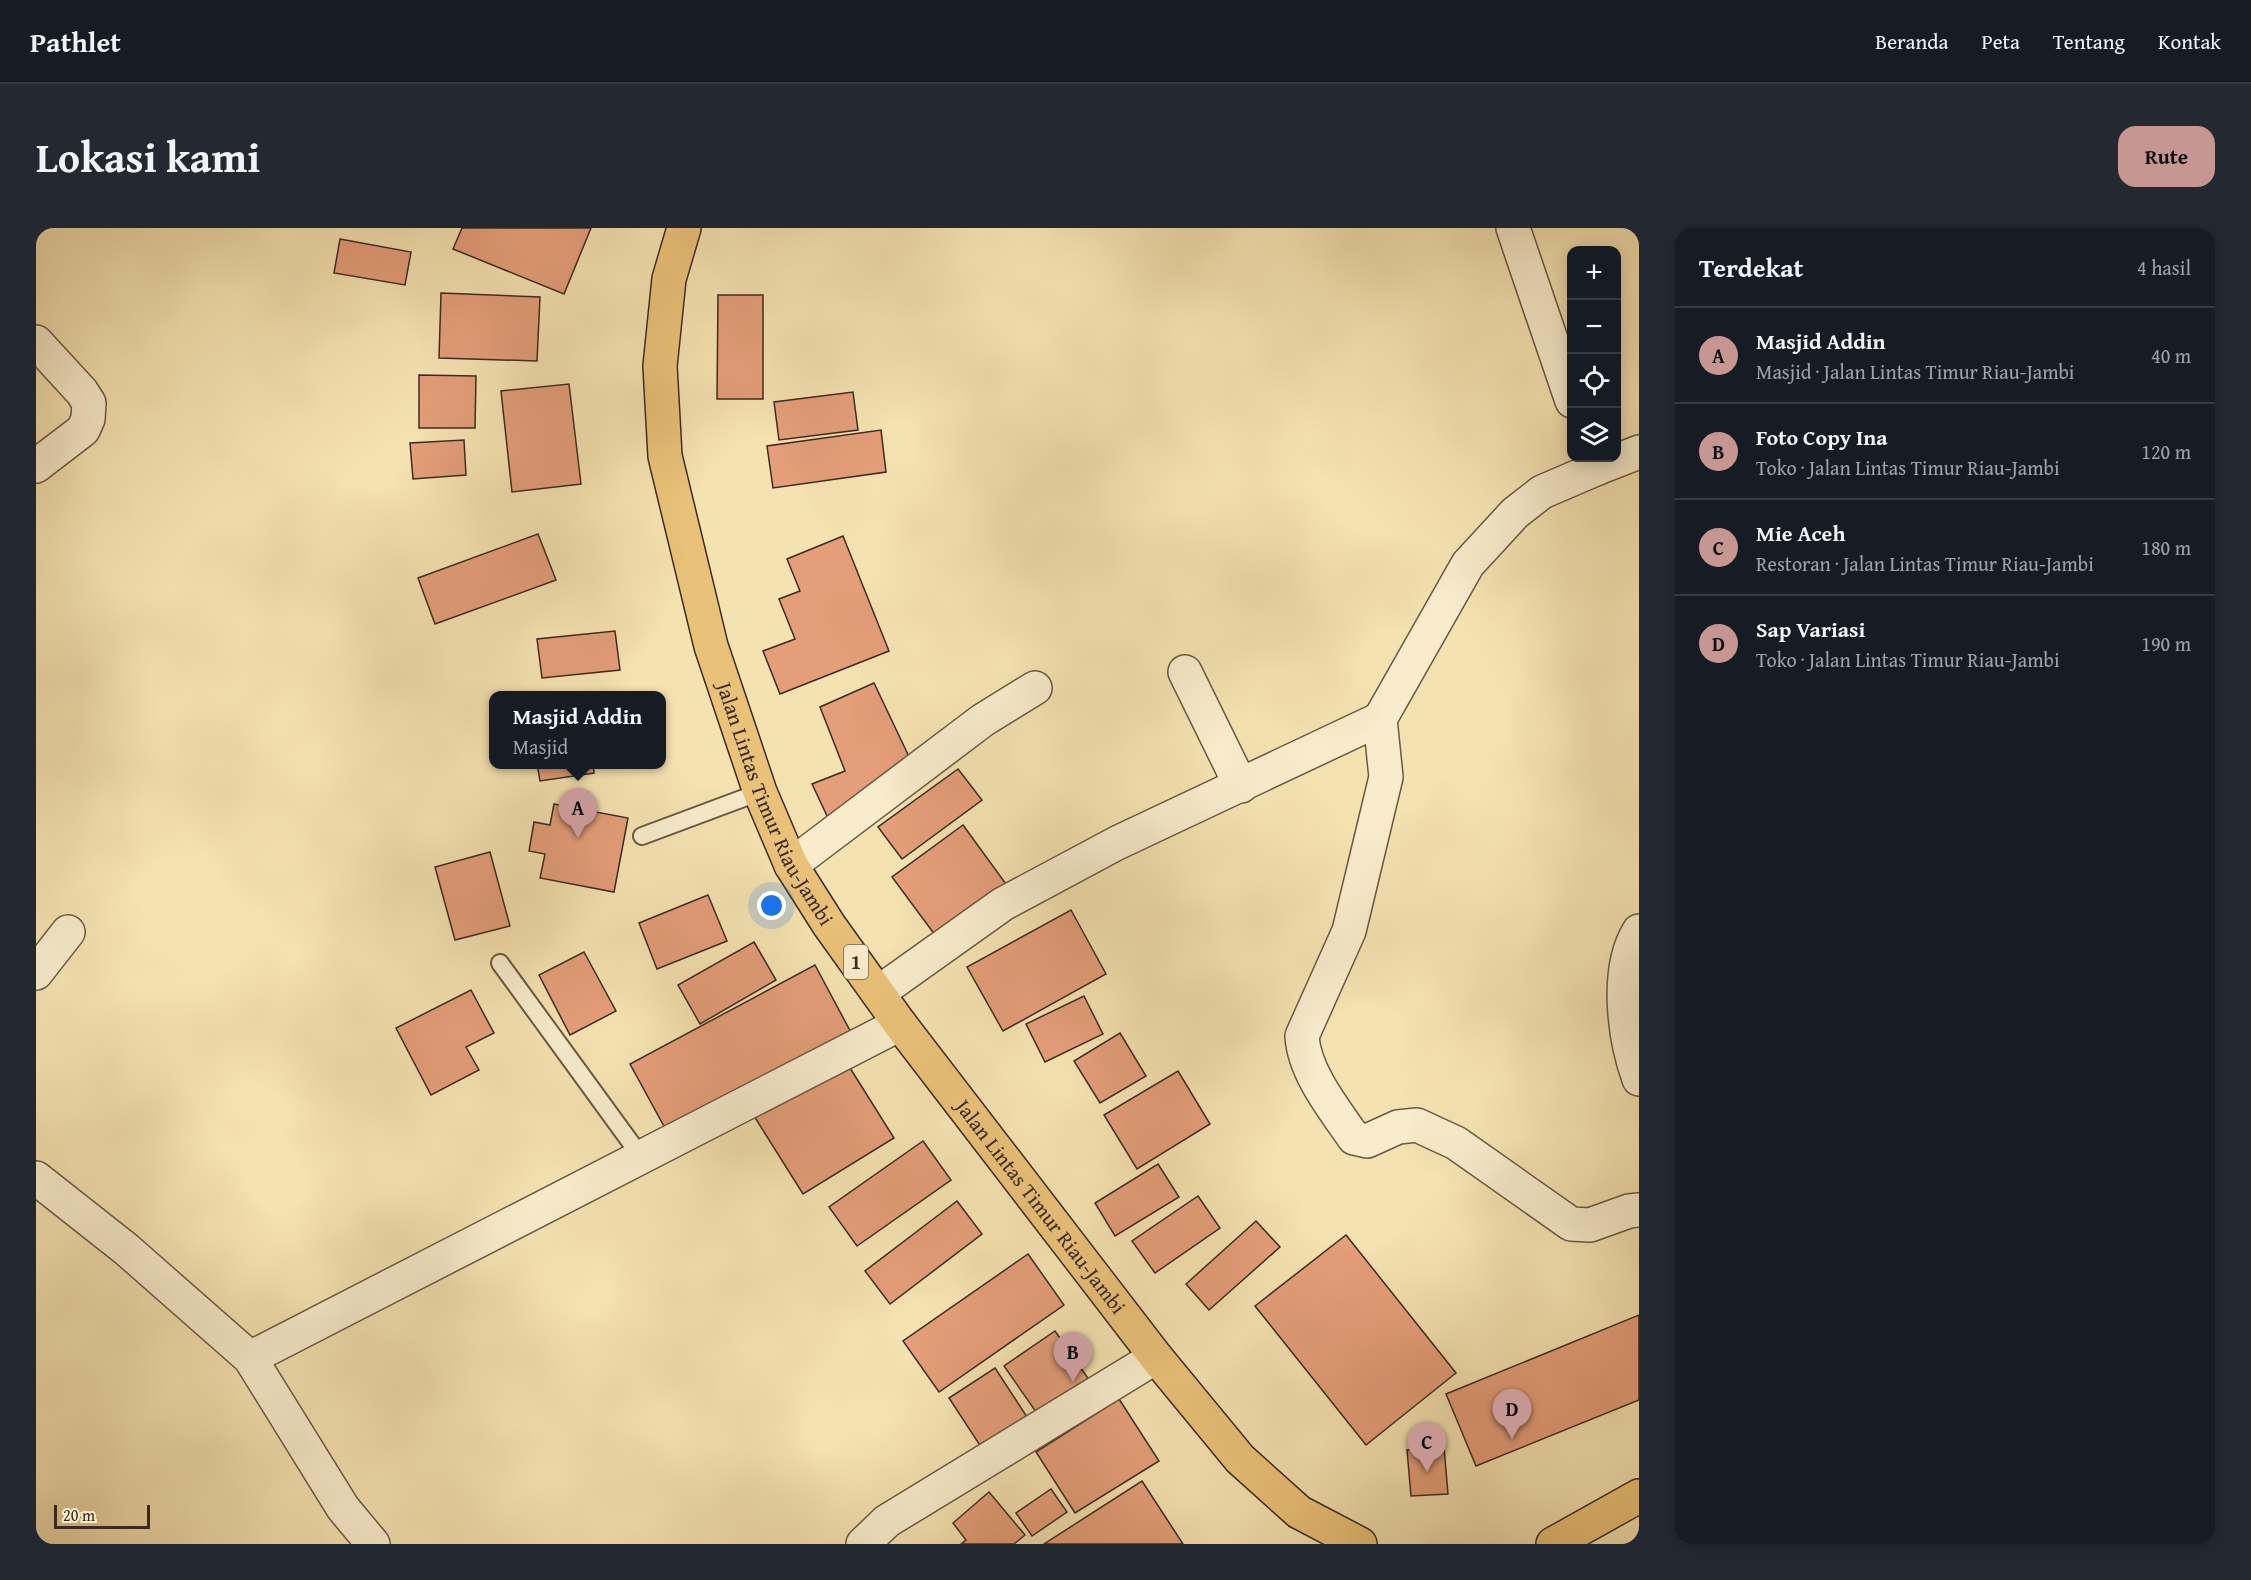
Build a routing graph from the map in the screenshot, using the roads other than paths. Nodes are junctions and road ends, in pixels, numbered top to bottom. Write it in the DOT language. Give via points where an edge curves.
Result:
graph roads {
  1 [pos="684,228"];
  2 [pos="1513,228"];
  3 [pos="36,342"];
  4 [pos="1567,386"];
  5 [pos="1639,452"];
  6 [pos="1596,463"];
  7 [pos="36,466"];
  8 [pos="1185,672"];
  9 [pos="1035,688"];
  10 [pos="1380,719"];
  11 [pos="1241,786"];
  12 [pos="760,792"];
  13 [pos="642,836"];
  14 [pos="791,865"];
  15 [pos="1639,931"];
  16 [pos="68,932"];
  17 [pos="500,963"];
  18 [pos="36,973"];
  19 [pos="878,993"];
  20 [pos="900,1024"];
  21 [pos="1639,1079"];
  22 [pos="642,1158"];
  23 [pos="36,1178"];
  24 [pos="1639,1210"];
  25 [pos="1156,1357"];
  26 [pos="250,1358"];
  27 [pos="1639,1496"];
  28 [pos="373,1544"];
  29 [pos="863,1544"];
  30 [pos="1360,1544"];
  31 [pos="1553,1544"];
  1 -- 12 [label="highway, Jalan Lintas Timur Riau-Jambi / 1" via="669,279 660,366 665,456 711,646"];
  2 -- 4 [label="street"];
  3 -- 7 [label="street" via="82,392 88,403 88,419 83,430"];
  5 -- 6 [label="street"];
  6 -- 10 [label="street" via="1542,492 1515,513 1468,564"];
  8 -- 11 [label="street"];
  9 -- 14 [label="street" via="983,720"];
  10 -- 11 [label="street"];
  10 -- 24 [label="street" via="1386,777 1349,931 1302,1036 1303,1051 1325,1096 1354,1138 1367,1141 1398,1126 1417,1125 1456,1143 1571,1224 1590,1225"];
  11 -- 19 [label="street" via="1118,843 1003,904"];
  12 -- 13 [label="lane"];
  12 -- 14 [label="highway, Jalan Lintas Timur Riau-Jambi / 1"];
  14 -- 19 [label="highway, Jalan Lintas Timur Riau-Jambi / 1"];
  15 -- 21 [label="street" via="1631,943 1625,980 1626,1026"];
  16 -- 18 [label="street"];
  17 -- 22 [label="lane"];
  19 -- 20 [label="highway, Jalan Lintas Timur Riau-Jambi / 1"];
  20 -- 22 [label="street"];
  20 -- 25 [label="highway, Jalan Lintas Timur Riau-Jambi / 1"];
  22 -- 26 [label="street"];
  23 -- 26 [label="street" via="126,1248"];
  25 -- 29 [label="street" via="888,1521"];
  25 -- 30 [label="highway, Jalan Lintas Timur Riau-Jambi / 1" via="1240,1459 1299,1512"];
  26 -- 28 [label="street" via="343,1508"];
  27 -- 31 [label="highway"];
}
